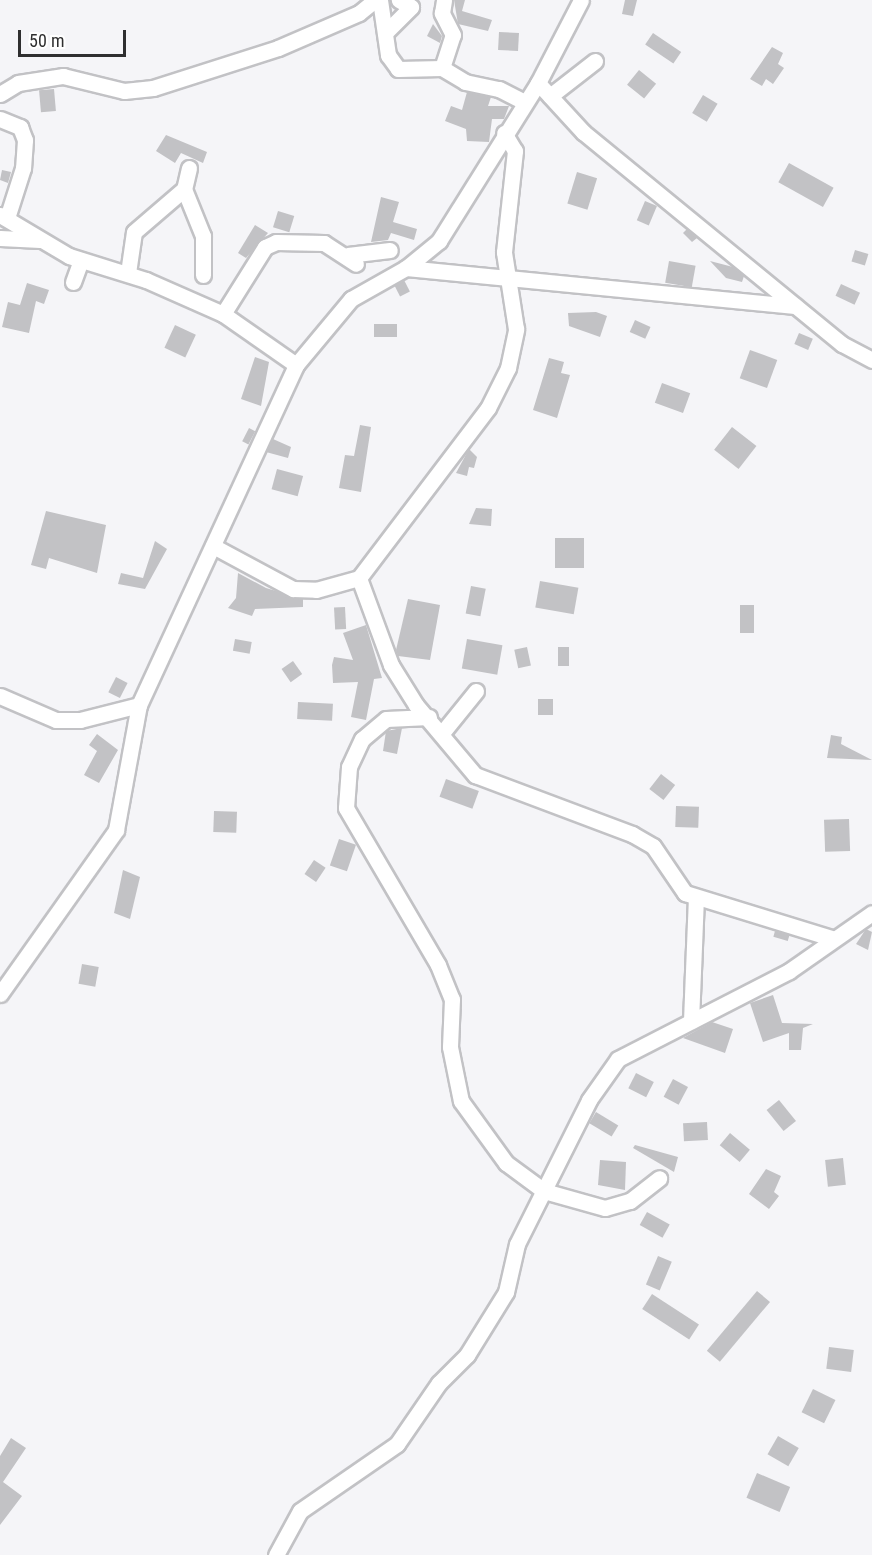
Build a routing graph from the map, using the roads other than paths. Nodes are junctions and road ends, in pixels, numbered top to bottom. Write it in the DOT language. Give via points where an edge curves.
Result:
graph roads {
  1 [pos="375,0"];
  2 [pos="380,0"];
  3 [pos="399,0"];
  4 [pos="444,0"];
  5 [pos="577,1"];
  6 [pos="385,33"];
  7 [pos="596,61"];
  8 [pos="442,68"];
  9 [pos="538,83"];
  10 [pos="1,90"];
  11 [pos="550,96"];
  12 [pos="524,102"];
  13 [pos="0,119"];
  14 [pos="504,133"];
  15 [pos="189,168"];
  16 [pos="184,189"];
  17 [pos="4,216"];
  18 [pos="0,237"];
  19 [pos="40,240"];
  20 [pos="390,250"];
  21 [pos="81,260"];
  22 [pos="406,268"];
  23 [pos="128,273"];
  24 [pos="203,275"];
  25 [pos="510,279"];
  26 [pos="73,282"];
  27 [pos="795,306"];
  28 [pos="223,314"];
  29 [pos="872,360"];
  30 [pos="296,365"];
  31 [pos="213,546"];
  32 [pos="359,578"];
  33 [pos="476,691"];
  34 [pos="0,696"];
  35 [pos="139,705"];
  36 [pos="429,717"];
  37 [pos="442,733"];
  38 [pos="696,898"];
  39 [pos="872,913"];
  40 [pos="831,938"];
  41 [pos="0,994"];
  42 [pos="691,1021"];
  43 [pos="660,1178"];
  44 [pos="544,1191"];
  45 [pos="276,1555"];
  1 -- 10 [label="street" via="359,13 278,48 153,88 124,91 63,76"];
  2 -- 6 [label="street"];
  3 -- 6 [label="street" via="411,7"];
  4 -- 8 [label="street" via="442,13 453,35"];
  5 -- 9 [label="street"];
  6 -- 8 [label="street" via="388,55 398,69"];
  7 -- 11 [label="street"];
  8 -- 12 [label="street" via="465,82 499,89"];
  9 -- 11 [label="street"];
  9 -- 12 [label="street"];
  11 -- 27 [label="street" via="583,132"];
  12 -- 14 [label="street"];
  13 -- 17 [label="street" via="20,127 24,140 23,168"];
  14 -- 22 [label="street" via="439,241"];
  14 -- 25 [label="street" via="515,151 504,252"];
  15 -- 16 [label="street"];
  16 -- 23 [label="street" via="134,232"];
  16 -- 24 [label="street" via="203,236"];
  17 -- 19 [label="street"];
  18 -- 19 [label="street"];
  19 -- 21 [label="street"];
  20 -- 28 [label="street" via="352,260 305,240 264,247"];
  21 -- 23 [label="street"];
  21 -- 26 [label="street"];
  22 -- 25 [label="street"];
  22 -- 30 [label="street" via="351,299"];
  23 -- 28 [label="street"];
  25 -- 27 [label="street"];
  25 -- 32 [label="street" via="516,329 508,368 488,408"];
  27 -- 29 [label="street"];
  28 -- 30 [label="street"];
  30 -- 31 [label="street"];
  31 -- 32 [label="street" via="293,589 316,590"];
  31 -- 35 [label="street"];
  32 -- 36 [label="street" via="391,665"];
  33 -- 37 [label="street"];
  34 -- 35 [label="street" via="56,720 80,720"];
  35 -- 41 [label="street" via="116,830"];
  36 -- 37 [label="street"];
  36 -- 44 [label="street" via="386,719 362,738 349,767 346,808 452,999 450,1047 460,1101 506,1163"];
  37 -- 38 [label="street" via="475,775 588,814 653,846 685,893"];
  38 -- 40 [label="street"];
  38 -- 42 [label="street"];
  39 -- 40 [label="street"];
  40 -- 42 [label="street" via="789,971"];
  42 -- 44 [label="street" via="618,1059 589,1100"];
  43 -- 44 [label="street" via="630,1201 605,1208"];
  44 -- 45 [label="street" via="517,1244 506,1292 467,1355 438,1383 398,1444 300,1511"];
}
